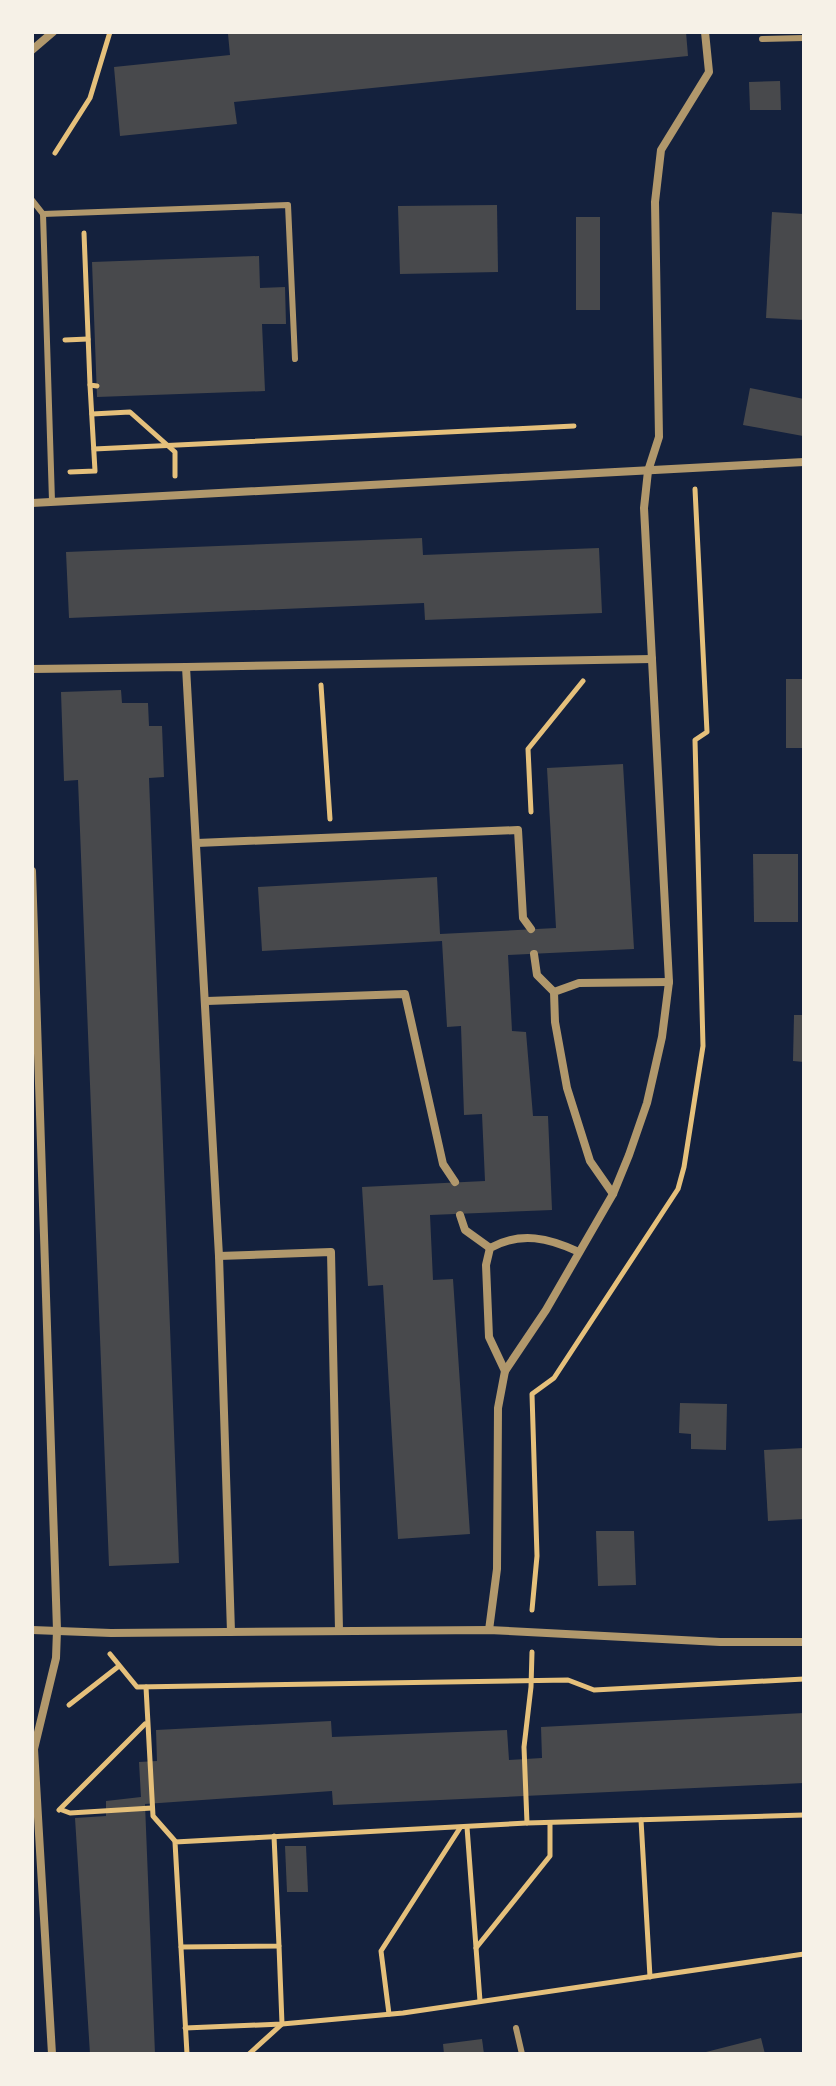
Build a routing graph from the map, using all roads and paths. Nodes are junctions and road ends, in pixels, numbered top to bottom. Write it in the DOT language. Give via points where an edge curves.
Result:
graph roads {
  1 [pos="53,32"];
  2 [pos="110,32"];
  3 [pos="705,32"];
  4 [pos="804,38"];
  5 [pos="762,39"];
  6 [pos="32,50"];
  7 [pos="55,153"];
  8 [pos="32,200"];
  9 [pos="83,212"];
  10 [pos="43,214"];
  11 [pos="295,359"];
  12 [pos="92,414"];
  13 [pos="574,426"];
  14 [pos="165,445"];
  15 [pos="94,449"];
  16 [pos="804,462"];
  17 [pos="648,471"];
  18 [pos="52,473"];
  19 [pos="175,495"];
  20 [pos="52,501"];
  21 [pos="32,503"];
  22 [pos="652,659"];
  23 [pos="600,660"];
  24 [pos="320,664"];
  25 [pos="186,667"];
  26 [pos="32,669"];
  27 [pos="531,824"];
  28 [pos="331,838"];
  29 [pos="197,843"];
  30 [pos="32,871"];
  31 [pos="531,929"];
  32 [pos="534,954"];
  33 [pos="669,982"];
  34 [pos="554,992"];
  35 [pos="207,1001"];
  36 [pos="455,1182"];
  37 [pos="613,1194"];
  38 [pos="460,1215"];
  39 [pos="490,1248"];
  40 [pos="579,1252"];
  41 [pos="219,1256"];
  42 [pos="505,1371"];
  43 [pos="32,1630"];
  44 [pos="57,1630"];
  45 [pos="339,1630"];
  46 [pos="489,1630"];
  47 [pos="231,1632"];
  48 [pos="532,1632"];
  49 [pos="111,1633"];
  50 [pos="804,1642"];
  51 [pos="119,1666"];
  52 [pos="804,1679"];
  53 [pos="531,1681"];
  54 [pos="146,1687"];
  55 [pos="43,1706"];
  56 [pos="146,1724"];
  57 [pos="152,1808"];
  58 [pos="62,1810"];
  59 [pos="38,1812"];
  60 [pos="804,1815"];
  61 [pos="641,1820"];
  62 [pos="527,1823"];
  63 [pos="550,1823"];
  64 [pos="464,1827"];
  65 [pos="274,1836"];
  66 [pos="175,1842"];
  67 [pos="279,1946"];
  68 [pos="181,1947"];
  69 [pos="476,1949"];
  70 [pos="804,1954"];
  71 [pos="650,1977"];
  72 [pos="480,2001"];
  73 [pos="390,2014"];
  74 [pos="282,2024"];
  75 [pos="185,2028"];
  76 [pos="516,2028"];
  77 [pos="52,2054"];
  78 [pos="187,2054"];
  79 [pos="249,2054"];
  80 [pos="522,2054"];
  1 -- 6 [label="street"];
  2 -- 7 [label="path" via="90,98"];
  3 -- 17 [label="street" via="709,72 661,150 655,202 659,437"];
  4 -- 5 [label="lane"];
  8 -- 10 [label="lane"];
  9 -- 10 [label="lane"];
  9 -- 11 [label="lane" via="288,205"];
  9 -- 12 [label="path"];
  10 -- 18 [label="lane"];
  12 -- 14 [label="path" via="130,412"];
  12 -- 15 [label="path"];
  13 -- 14 [label="path"];
  14 -- 15 [label="path"];
  14 -- 19 [label="path" via="175,452"];
  15 -- 18 [label="path" via="95,471"];
  16 -- 17 [label="street"];
  17 -- 19 [label="street"];
  17 -- 22 [label="street" via="644,508"];
  18 -- 20 [label="lane"];
  19 -- 20 [label="street"];
  20 -- 21 [label="street"];
  22 -- 23 [label="street"];
  22 -- 33 [label="street"];
  23 -- 24 [label="street"];
  23 -- 27 [label="path" via="528,749"];
  24 -- 25 [label="street"];
  24 -- 28 [label="path"];
  25 -- 26 [label="street"];
  25 -- 29 [label="street"];
  28 -- 29 [label="street"];
  28 -- 31 [label="street" via="518,830 523,918"];
  29 -- 35 [label="street"];
  30 -- 44 [label="street"];
  32 -- 34 [label="street" via="537,975"];
  33 -- 34 [label="street" via="579,983"];
  33 -- 37 [label="street" via="647,1103"];
  34 -- 37 [label="street" via="567,1088 590,1161"];
  35 -- 36 [label="street" via="405,994 443,1164"];
  35 -- 41 [label="street"];
  37 -- 40 [label="street"];
  38 -- 39 [label="street" via="465,1230"];
  39 -- 40 [label="street" via="506,1239 533,1237"];
  39 -- 42 [label="street" via="489,1337"];
  40 -- 42 [label="street"];
  41 -- 45 [label="street" via="331,1252"];
  41 -- 47 [label="street"];
  42 -- 46 [label="street" via="498,1408 497,1569"];
  43 -- 44 [label="street"];
  44 -- 49 [label="street"];
  44 -- 55 [label="street" via="56,1658"];
  45 -- 46 [label="street"];
  45 -- 47 [label="street"];
  46 -- 48 [label="street"];
  47 -- 49 [label="street"];
  48 -- 50 [label="street"];
  48 -- 53 [label="path"];
  49 -- 51 [label="path" via="110,1654"];
  51 -- 54 [label="path" via="137,1687"];
  51 -- 55 [label="path" via="67,1706"];
  52 -- 53 [label="path" via="594,1690 568,1680"];
  53 -- 54 [label="path"];
  53 -- 62 [label="path" via="524,1747"];
  54 -- 56 [label="path"];
  55 -- 59 [label="street" via="34,1749"];
  56 -- 57 [label="path"];
  56 -- 58 [label="path"];
  57 -- 58 [label="path"];
  57 -- 66 [label="path"];
  58 -- 59 [label="path"];
  59 -- 77 [label="street"];
  60 -- 61 [label="path"];
  61 -- 63 [label="path"];
  61 -- 71 [label="path"];
  62 -- 63 [label="path"];
  62 -- 64 [label="path"];
  63 -- 69 [label="path" via="550,1856"];
  64 -- 65 [label="path"];
  64 -- 69 [label="path"];
  64 -- 73 [label="path" via="381,1951"];
  65 -- 66 [label="path"];
  65 -- 67 [label="path"];
  66 -- 68 [label="path"];
  67 -- 68 [label="path"];
  67 -- 74 [label="path"];
  68 -- 75 [label="path"];
  69 -- 72 [label="path"];
  70 -- 71 [label="path"];
  71 -- 72 [label="path"];
  72 -- 73 [label="path"];
  73 -- 74 [label="path"];
  74 -- 75 [label="path"];
  74 -- 79 [label="path"];
  75 -- 78 [label="path"];
  76 -- 80 [label="lane"];
}
